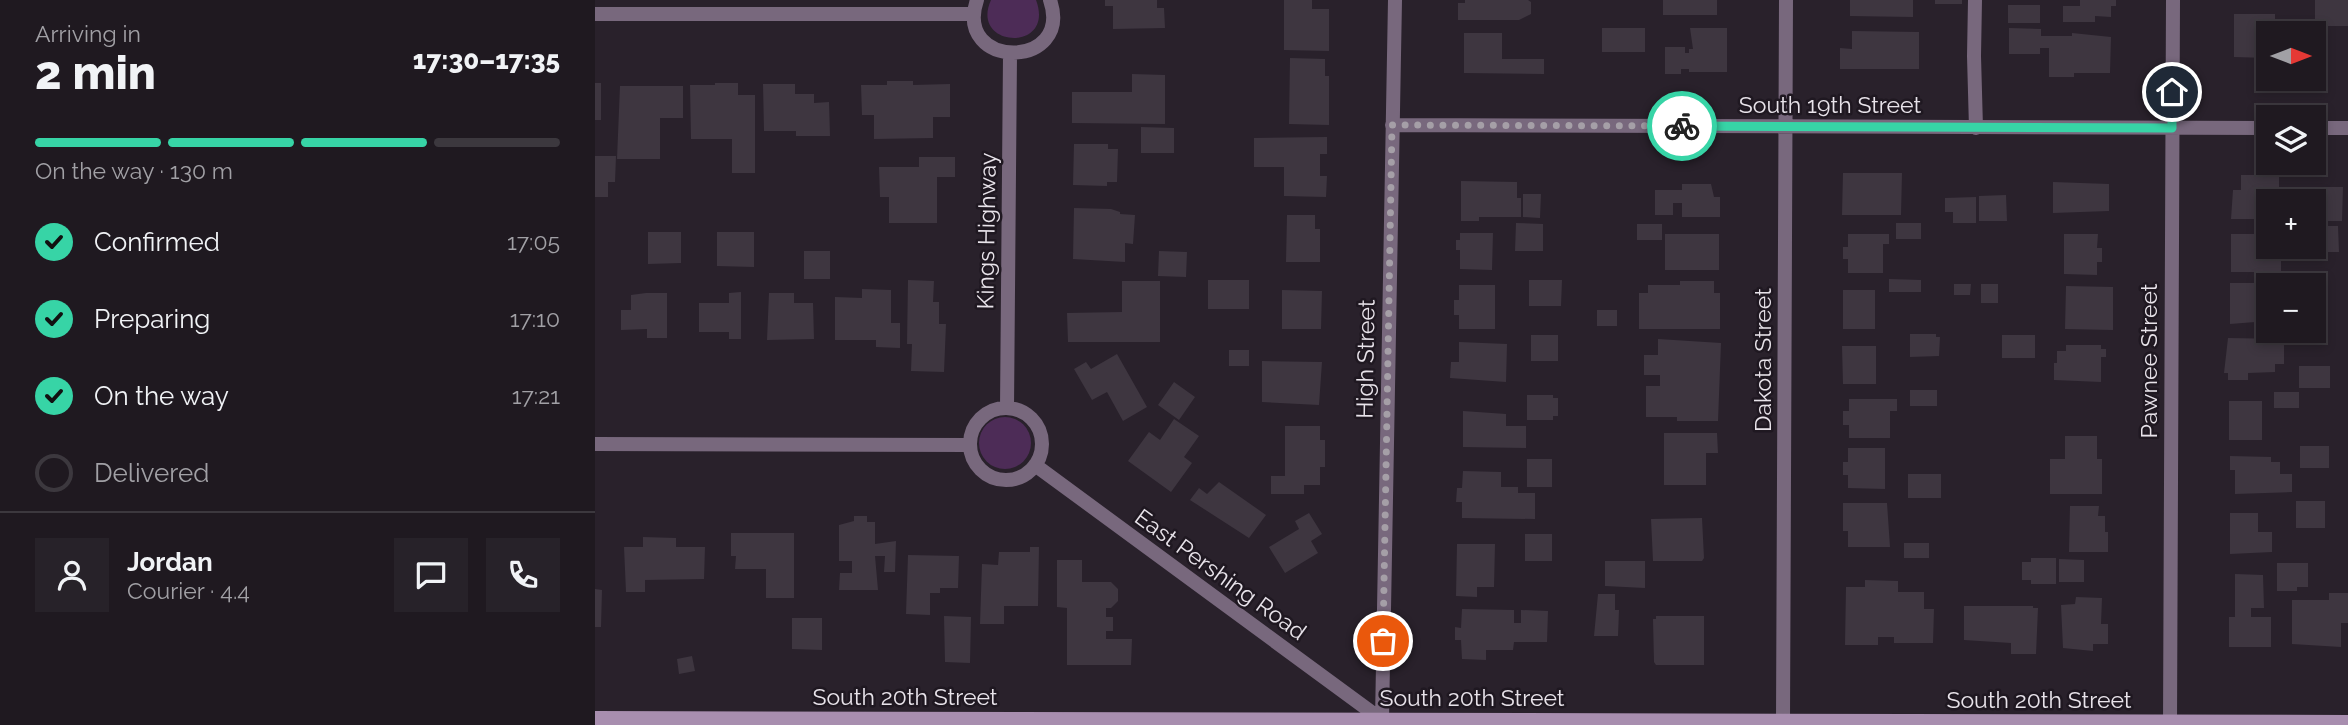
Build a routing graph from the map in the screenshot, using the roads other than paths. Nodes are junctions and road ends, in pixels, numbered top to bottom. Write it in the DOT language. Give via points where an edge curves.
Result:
graph roads {
  1 [pos="1050,0"];
  2 [pos="1395,0"];
  3 [pos="1786,0"];
  4 [pos="1975,0"];
  5 [pos="2173,0"];
  6 [pos="975,7"];
  7 [pos="595,14"];
  8 [pos="1010,55"];
  9 [pos="1392,125"];
  10 [pos="1785,127"];
  11 [pos="1976,128"];
  12 [pos="2172,128"];
  13 [pos="2256,128"];
  14 [pos="2326,128"];
  15 [pos="2348,128"];
  16 [pos="1007,408"];
  17 [pos="595,444"];
  18 [pos="970,445"];
  19 [pos="1035,466"];
  20 [pos="595,718"];
  21 [pos="1381,720"];
  22 [pos="1783,721"];
  23 [pos="2348,722"];
  24 [pos="2170,723"];
  1 -- 8 [label="street" via="1053,23 1048,35 1039,46"];
  2 -- 9 [label="street, High Street"];
  3 -- 10 [label="street, Dakota Street"];
  4 -- 11 [label="street"];
  5 -- 12 [label="street, Pawnee Street"];
  6 -- 7 [label="street"];
  6 -- 8 [label="street" via="980,36"];
  8 -- 16 [label="street, Kings Highway"];
  9 -- 10 [label="street, South 19th Street"];
  9 -- 21 [label="street, High Street"];
  10 -- 11 [label="street, South 19th Street"];
  10 -- 22 [label="street, Dakota Street"];
  11 -- 12 [label="street, South 19th Street"];
  12 -- 13 [label="street, South 19th Street"];
  12 -- 24 [label="street, Pawnee Street"];
  14 -- 15 [label="street"];
  16 -- 18 [label="street" via="980,418"];
  16 -- 19 [label="street" via="1028,415 1037,426 1041,451"];
  17 -- 18 [label="street"];
  18 -- 19 [label="street" via="974,463 993,478 1018,478"];
  19 -- 21 [label="street, East Pershing Road"];
  20 -- 21 [label="street, South 20th Street"];
  21 -- 22 [label="street, South 20th Street"];
  22 -- 24 [label="street, South 20th Street"];
  23 -- 24 [label="street, South 20th Street"];
}
